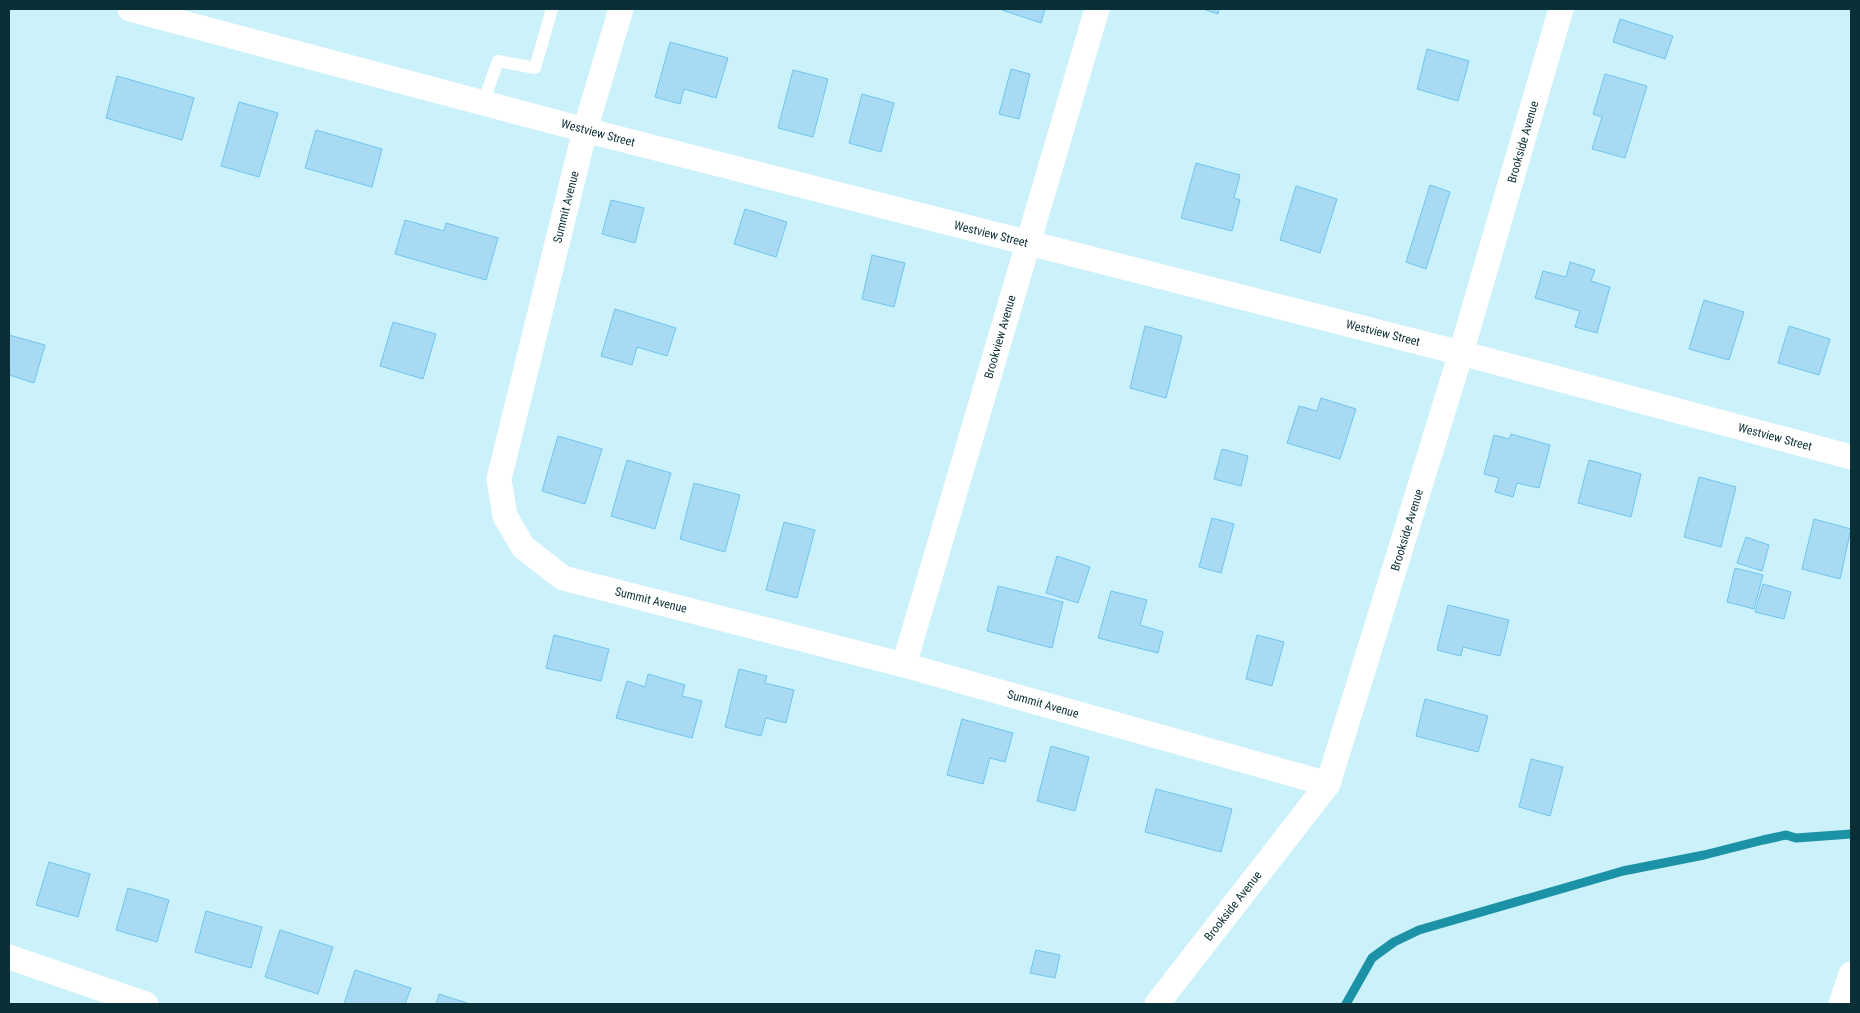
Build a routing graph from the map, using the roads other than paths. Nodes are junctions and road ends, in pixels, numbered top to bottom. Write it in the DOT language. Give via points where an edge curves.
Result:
graph roads {
  1 [pos="130,9"];
  2 [pos="552,9"];
  3 [pos="621,9"];
  4 [pos="1097,9"];
  5 [pos="1561,9"];
  6 [pos="483,103"];
  7 [pos="585,130"];
  8 [pos="1028,244"];
  9 [pos="1462,353"];
  10 [pos="1851,457"];
  11 [pos="904,664"];
  12 [pos="1328,784"];
  13 [pos="9,957"];
  14 [pos="1851,974"];
  15 [pos="146,1004"];
  16 [pos="1157,1004"];
  17 [pos="1841,1004"];
  1 -- 6 [label="street, Westview Street"];
  2 -- 6 [label="lane" via="535,68 498,61"];
  3 -- 7 [label="street, Summit Avenue"];
  4 -- 8 [label="street, Brookview Avenue"];
  5 -- 9 [label="street, Brookside Avenue"];
  6 -- 7 [label="street, Westview Street"];
  7 -- 8 [label="street, Westview Street"];
  7 -- 11 [label="street, Summit Avenue" via="499,479 505,516 523,547 563,578"];
  8 -- 9 [label="street, Westview Street"];
  8 -- 11 [label="street, Brookview Avenue"];
  9 -- 10 [label="street, Westview Street"];
  9 -- 12 [label="street, Brookside Avenue"];
  11 -- 12 [label="street, Summit Avenue"];
  12 -- 16 [label="street, Brookside Avenue"];
  13 -- 15 [label="street"];
  14 -- 17 [label="street"];
}
